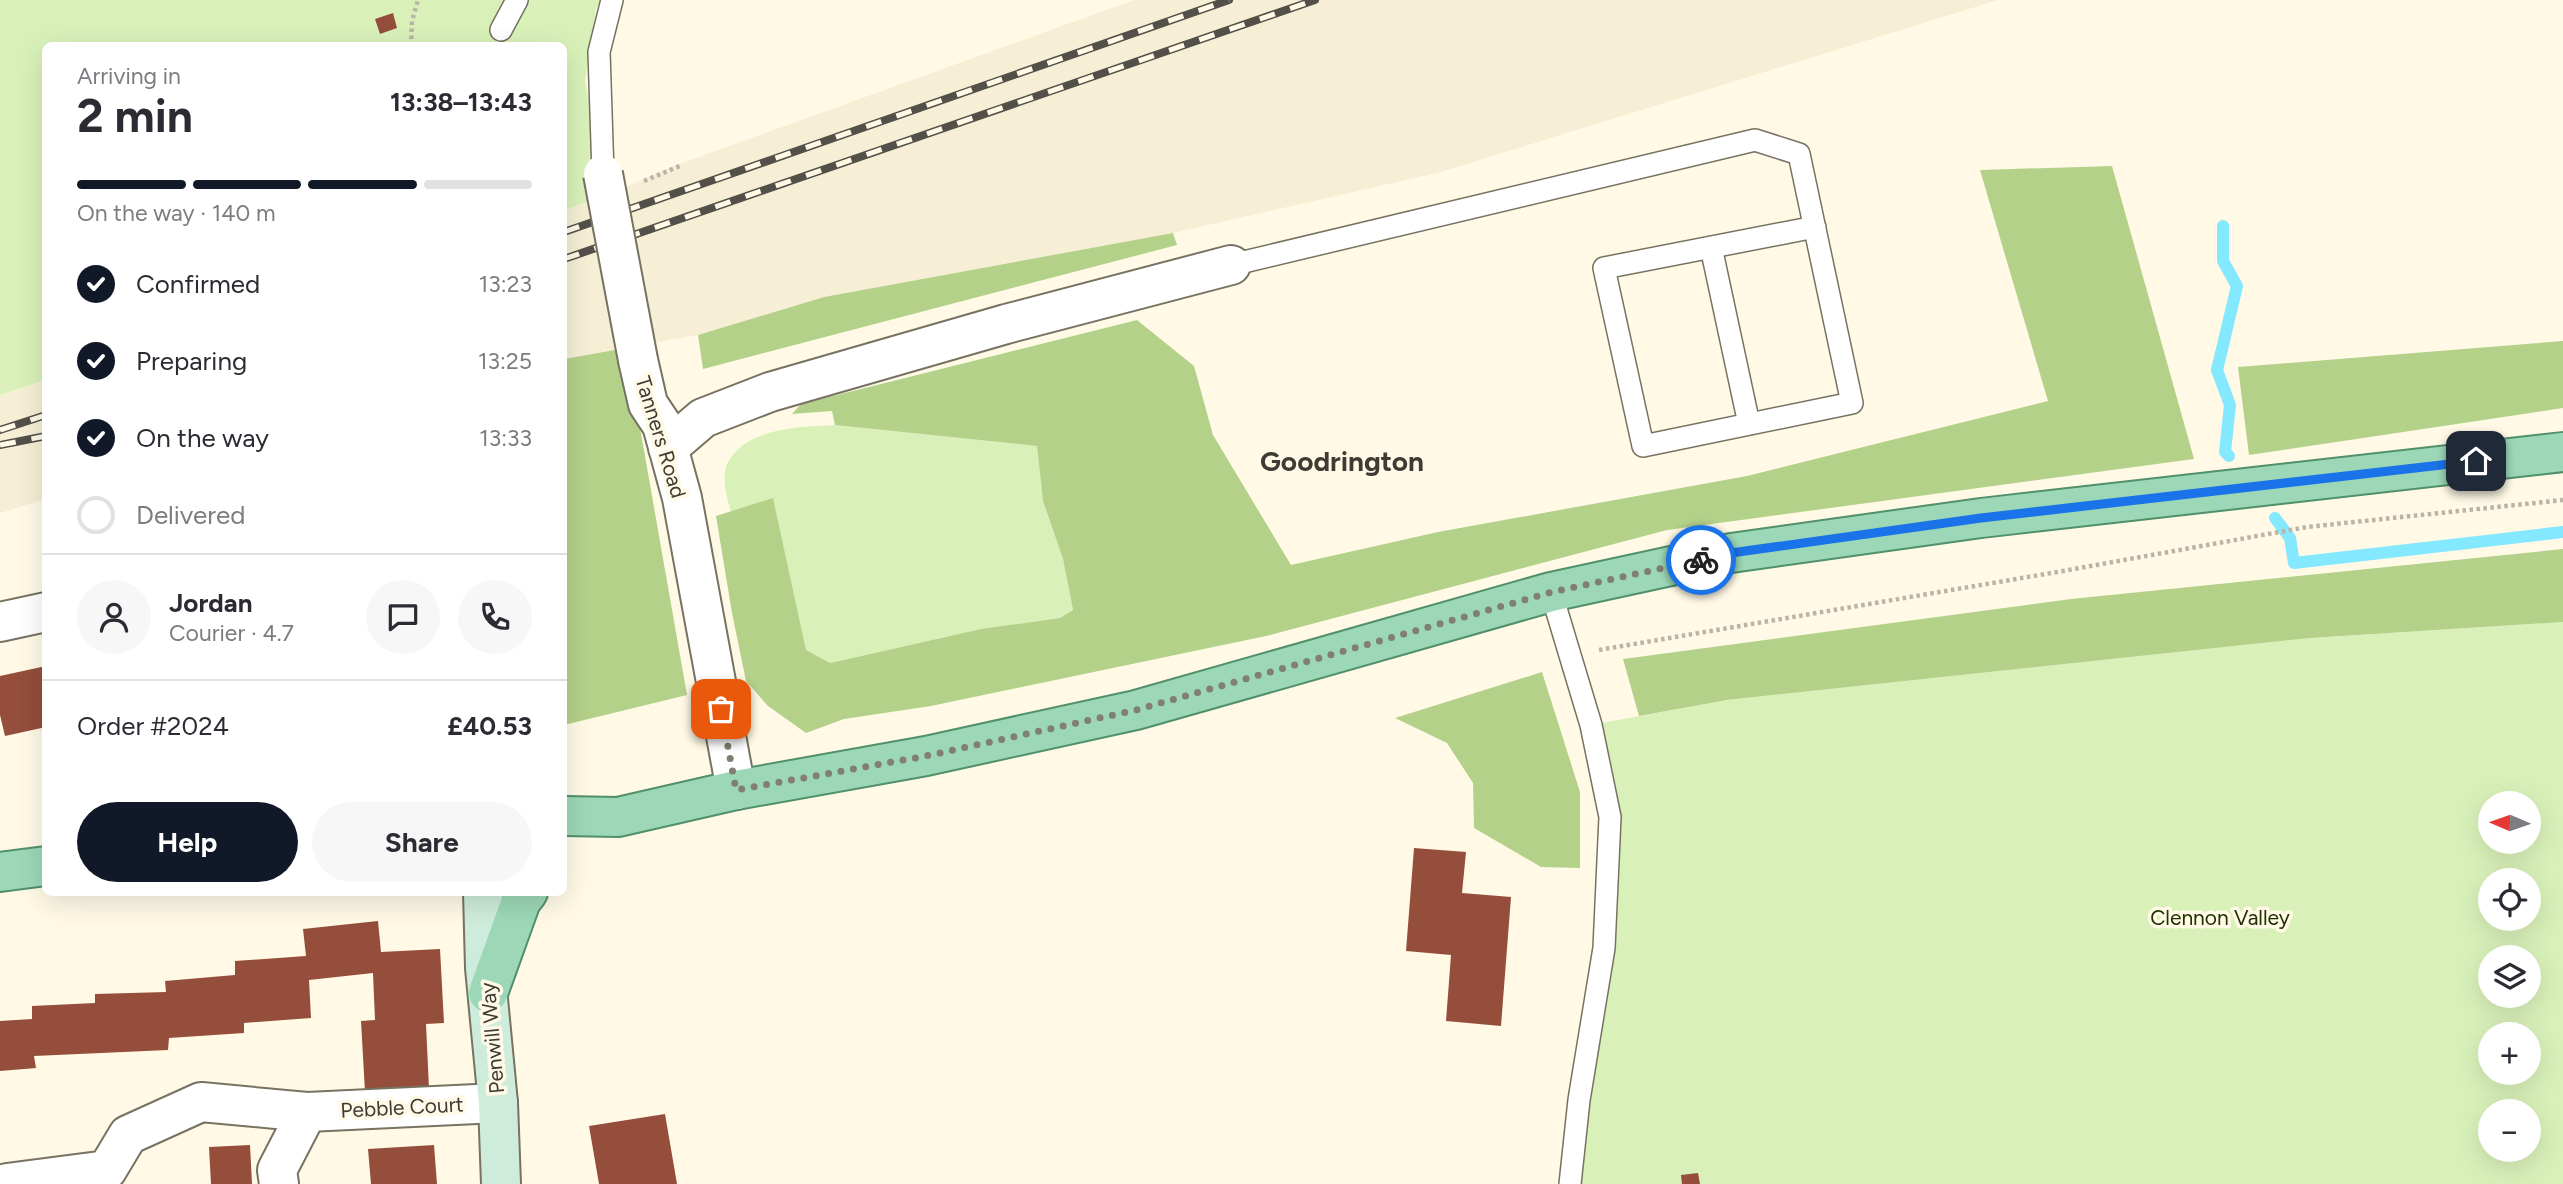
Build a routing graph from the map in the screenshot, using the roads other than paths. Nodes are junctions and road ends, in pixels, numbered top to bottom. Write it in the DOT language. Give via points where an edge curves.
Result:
graph roads {
  1 [pos="517,0"];
  2 [pos="612,0"];
  3 [pos="501,30"];
  4 [pos="603,174"];
  5 [pos="1815,227"];
  6 [pos="1711,247"];
  7 [pos="1231,265"];
  8 [pos="1749,424"];
  9 [pos="668,448"];
  10 [pos="2563,452"];
  11 [pos="1552,592"];
  12 [pos="42,613"];
  13 [pos="0,622"];
  14 [pos="736,790"];
  15 [pos="567,816"];
  16 [pos="618,817"];
  17 [pos="567,842"];
  18 [pos="42,867"];
  19 [pos="0,872"];
  20 [pos="483,896"];
  21 [pos="525,896"];
  22 [pos="488,993"];
  23 [pos="498,1103"];
  24 [pos="307,1112"];
  25 [pos="7,1184"];
  26 [pos="279,1184"];
  27 [pos="501,1184"];
  28 [pos="1570,1184"];
  1 -- 3 [label="lane"];
  2 -- 4 [label="lane, Tanners Road" via="599,52"];
  4 -- 9 [label="street, Tanners Road, bridge" via="648,404 662,425"];
  5 -- 6 [label="lane"];
  5 -- 7 [label="lane" via="1799,154 1755,140"];
  5 -- 8 [label="lane" via="1852,402"];
  6 -- 8 [label="lane"];
  6 -- 8 [label="lane" via="1604,268 1643,446"];
  7 -- 9 [label="street" via="770,392 703,418"];
  9 -- 14 [label="street, Tanners Road"];
  10 -- 11 [label="main road" via="1981,518 1731,553"];
  11 -- 14 [label="main road" via="1136,710 926,756"];
  11 -- 28 [label="lane" via="1591,725 1610,817 1604,948"];
  12 -- 13 [label="street"];
  14 -- 16 [label="main road"];
  15 -- 16 [label="main road"];
  16 -- 17 [label="main road"];
  18 -- 19 [label="main road"];
  20 -- 22 [label="street, Penwill Way"];
  21 -- 22 [label="main road"];
  22 -- 23 [label="street, Penwill Way"];
  23 -- 24 [label="street, Pebble Court"];
  23 -- 27 [label="street, Penwill Way"];
  24 -- 25 [label="street, Pebble Court" via="201,1102 128,1135 107,1170"];
  24 -- 26 [label="street" via="278,1170"];
}
